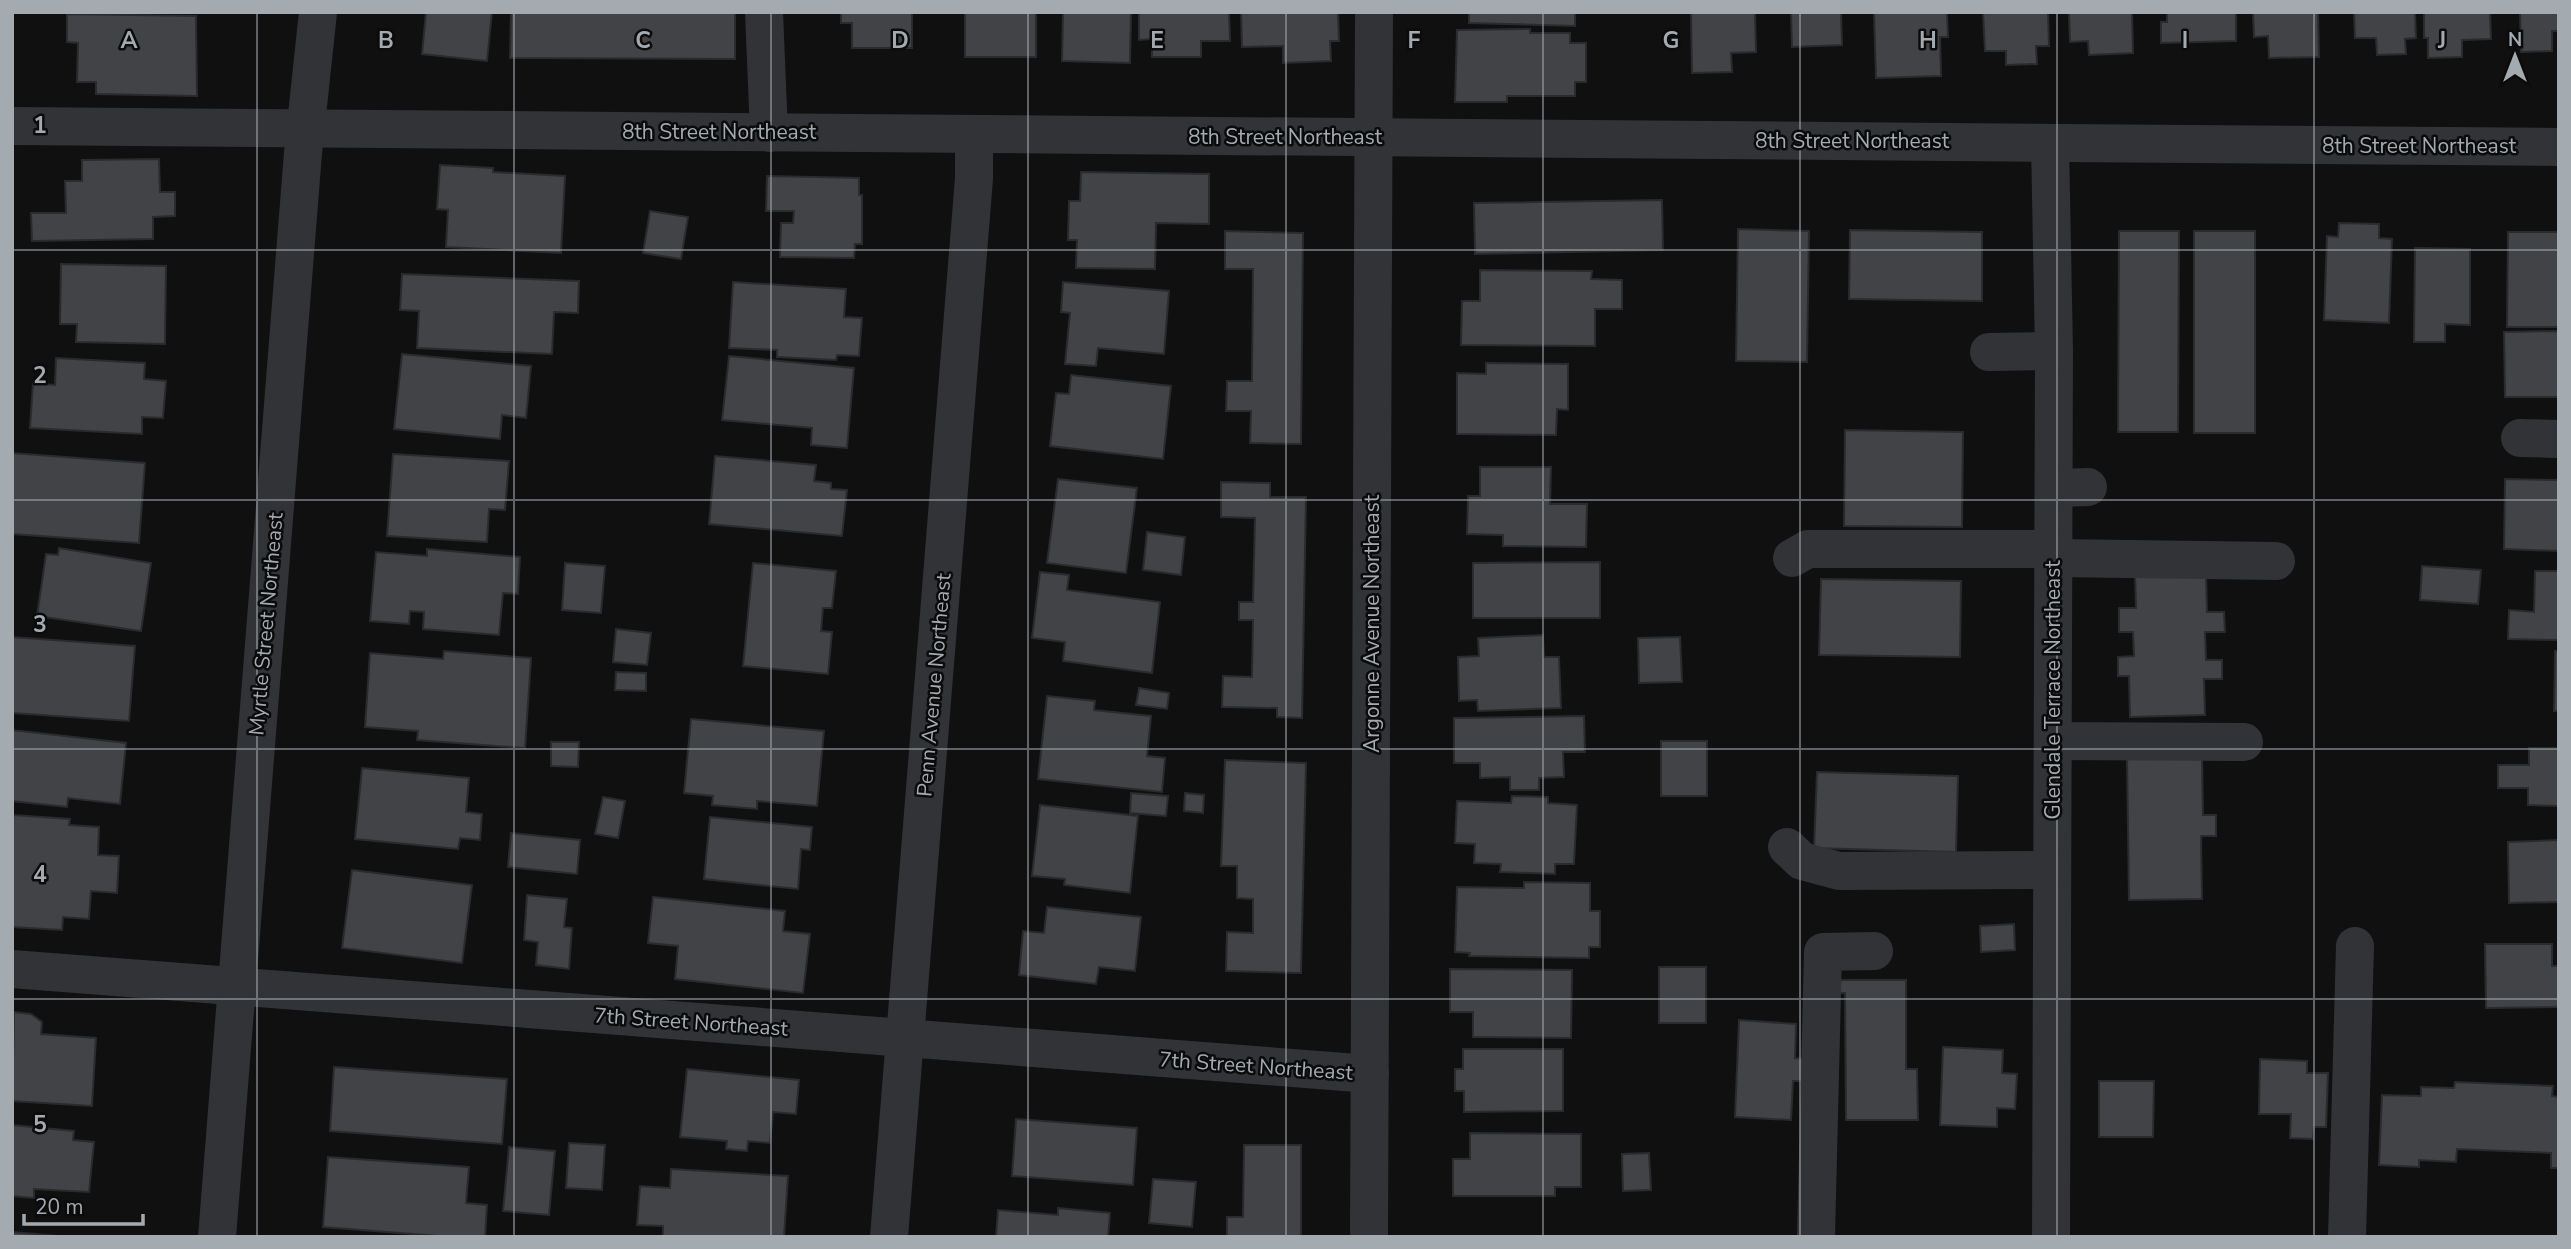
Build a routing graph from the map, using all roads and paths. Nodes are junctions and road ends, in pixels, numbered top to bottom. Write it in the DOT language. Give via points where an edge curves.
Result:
graph roads {
  1 [pos="318,12"];
  2 [pos="764,12"];
  3 [pos="1374,12"];
  4 [pos="12,126"];
  5 [pos="305,129"];
  6 [pos="769,133"];
  7 [pos="974,134"];
  8 [pos="1374,137"];
  9 [pos="2050,143"];
  10 [pos="2559,147"];
  11 [pos="2054,351"];
  12 [pos="1989,352"];
  13 [pos="2520,438"];
  14 [pos="2559,439"];
  15 [pos="2054,554"];
  16 [pos="1792,558"];
  17 [pos="2276,561"];
  18 [pos="2053,741"];
  19 [pos="2244,742"];
  20 [pos="1787,847"];
  21 [pos="2052,870"];
  22 [pos="2355,946"];
  23 [pos="1874,951"];
  24 [pos="12,969"];
  25 [pos="237,987"];
  26 [pos="905,1040"];
  27 [pos="1370,1074"];
  28 [pos="217,1237"];
  29 [pos="889,1237"];
  30 [pos="1369,1237"];
  31 [pos="1816,1237"];
  32 [pos="2051,1237"];
  33 [pos="2347,1237"];
  1 -- 5 [label="street, Myrtle Street Northeast"];
  2 -- 6 [label="street"];
  3 -- 8 [label="street, Argonne Avenue Northeast"];
  4 -- 5 [label="street, 8th Street Northeast"];
  5 -- 6 [label="street, 8th Street Northeast"];
  5 -- 25 [label="street, Myrtle Street Northeast"];
  6 -- 7 [label="street, 8th Street Northeast"];
  7 -- 8 [label="street, 8th Street Northeast"];
  7 -- 26 [label="street, Penn Avenue Northeast"];
  8 -- 9 [label="street, 8th Street Northeast"];
  8 -- 27 [label="street, Argonne Avenue Northeast"];
  9 -- 10 [label="street, 8th Street Northeast"];
  9 -- 11 [label="street, Glendale Terrace Northeast"];
  11 -- 12 [label="street"];
  11 -- 15 [label="street, Glendale Terrace Northeast" via="2071,488"];
  13 -- 14 [label="street"];
  15 -- 16 [label="street" via="1808,549"];
  15 -- 17 [label="street"];
  15 -- 18 [label="street, Glendale Terrace Northeast"];
  18 -- 19 [label="street"];
  18 -- 21 [label="street, Glendale Terrace Northeast"];
  20 -- 21 [label="street" via="1802,861 1839,871"];
  21 -- 32 [label="street, Glendale Terrace Northeast"];
  22 -- 33 [label="street"];
  23 -- 31 [label="street" via="1823,952"];
  24 -- 25 [label="street, 7th Street Northeast"];
  25 -- 26 [label="street, 7th Street Northeast"];
  25 -- 28 [label="street, Myrtle Street Northeast"];
  26 -- 27 [label="street, 7th Street Northeast"];
  26 -- 29 [label="street, Penn Avenue Northeast"];
  27 -- 30 [label="street, Argonne Avenue Northeast"];
}
